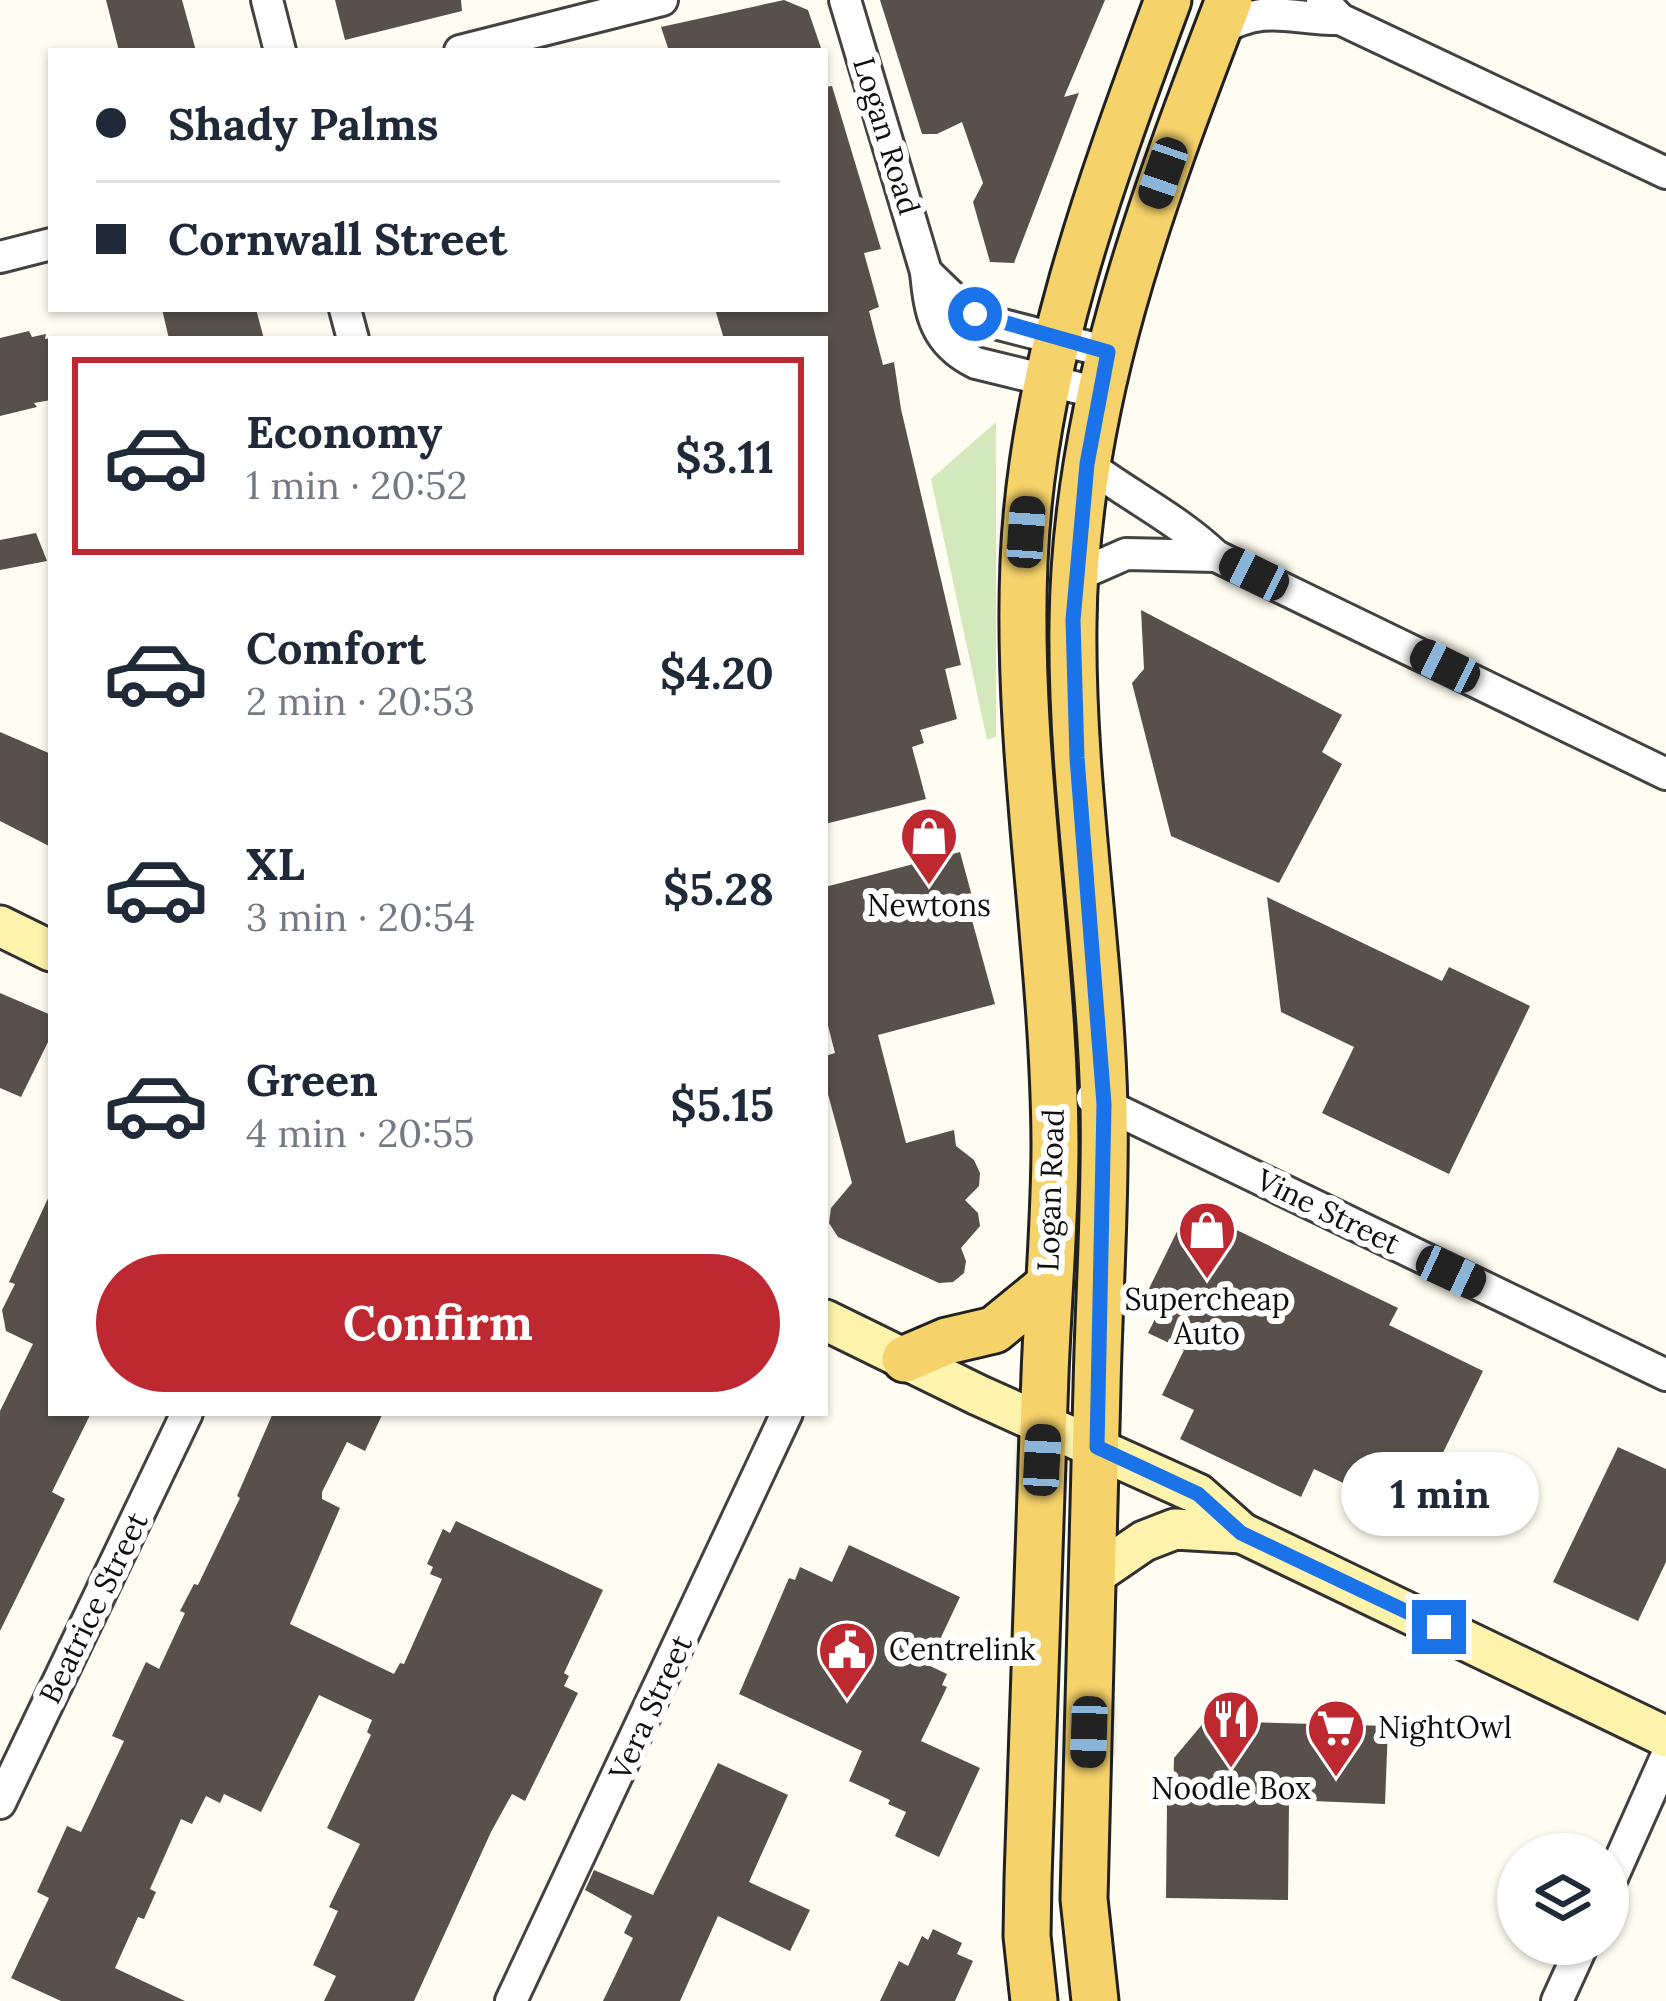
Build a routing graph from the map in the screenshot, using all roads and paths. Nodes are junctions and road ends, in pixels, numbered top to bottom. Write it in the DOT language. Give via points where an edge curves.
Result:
graph roads {
  1 [pos="268,0"];
  2 [pos="662,0"];
  3 [pos="845,0"];
  4 [pos="1168,0"];
  5 [pos="1331,10"];
  6 [pos="1224,15"];
  7 [pos="279,48"];
  8 [pos="472,48"];
  9 [pos="1666,173"];
  10 [pos="48,245"];
  11 [pos="0,257"];
  12 [pos="926,272"];
  13 [pos="1052,361"];
  14 [pos="1103,372"];
  15 [pos="1087,464"];
  16 [pos="1216,556"];
  17 [pos="1076,576"];
  18 [pos="1666,773"];
  19 [pos="0,926"];
  20 [pos="48,950"];
  21 [pos="1054,1081"];
  22 [pos="1104,1104"];
  23 [pos="1049,1285"];
  24 [pos="828,1323"];
  25 [pos="904,1359"];
  26 [pos="1666,1375"];
  27 [pos="186,1416"];
  28 [pos="786,1416"];
  29 [pos="1043,1422"];
  30 [pos="1097,1447"];
  31 [pos="1241,1533"];
  32 [pos="1093,1576"];
  33 [pos="1666,1737"];
  34 [pos="1666,1757"];
  35 [pos="0,1803"];
  36 [pos="1629,1840"];
  37 [pos="1573,1965"];
  38 [pos="511,2001"];
  39 [pos="1034,2001"];
  40 [pos="1094,2001"];
  41 [pos="1557,2001"];
  1 -- 7 [label="street"];
  2 -- 8 [label="street"];
  3 -- 12 [label="street, Logan Road"];
  4 -- 13 [label="main road" via="1079,254"];
  5 -- 6 [label="street" via="1303,19"];
  5 -- 9 [label="street"];
  6 -- 14 [label="main road" via="1144,228"];
  10 -- 11 [label="street"];
  12 -- 13 [label="street, Logan Road" via="975,314"];
  12 -- 13 [label="street, Logan Road" via="930,314 945,342 976,364"];
  13 -- 14 [label="street, Logan Road"];
  13 -- 14 [label="street, Logan Road"];
  13 -- 21 [label="main road, Logan Road" via="1035,437 1024,563 1024,691"];
  14 -- 15 [label="main road, Logan Road"];
  15 -- 16 [label="street" via="1182,524"];
  15 -- 17 [label="main road, Logan Road"];
  16 -- 17 [label="street" via="1142,552"];
  16 -- 18 [label="street"];
  17 -- 22 [label="main road, Logan Road" via="1077,758"];
  19 -- 20 [label="main road"];
  21 -- 22 [label="street, Vine Street"];
  21 -- 23 [label="main road, Logan Road"];
  22 -- 26 [label="street, Vine Street"];
  22 -- 30 [label="main road, Logan Road"];
  23 -- 25 [label="main road" via="994,1330"];
  23 -- 29 [label="main road, Logan Road"];
  24 -- 25 [label="main road"];
  25 -- 29 [label="main road"];
  27 -- 35 [label="street, Beatrice Street"];
  28 -- 38 [label="street, Vera Street"];
  29 -- 30 [label="main road"];
  29 -- 39 [label="main road, Logan Road" via="1028,1880"];
  30 -- 31 [label="main road" via="1198,1494"];
  30 -- 32 [label="main road, Logan Road"];
  31 -- 32 [label="main road" via="1175,1529"];
  31 -- 33 [label="main road"];
  32 -- 40 [label="main road, Logan Road" via="1084,1899"];
  34 -- 36 [label="street"];
  37 -- 41 [label="street"];
}
